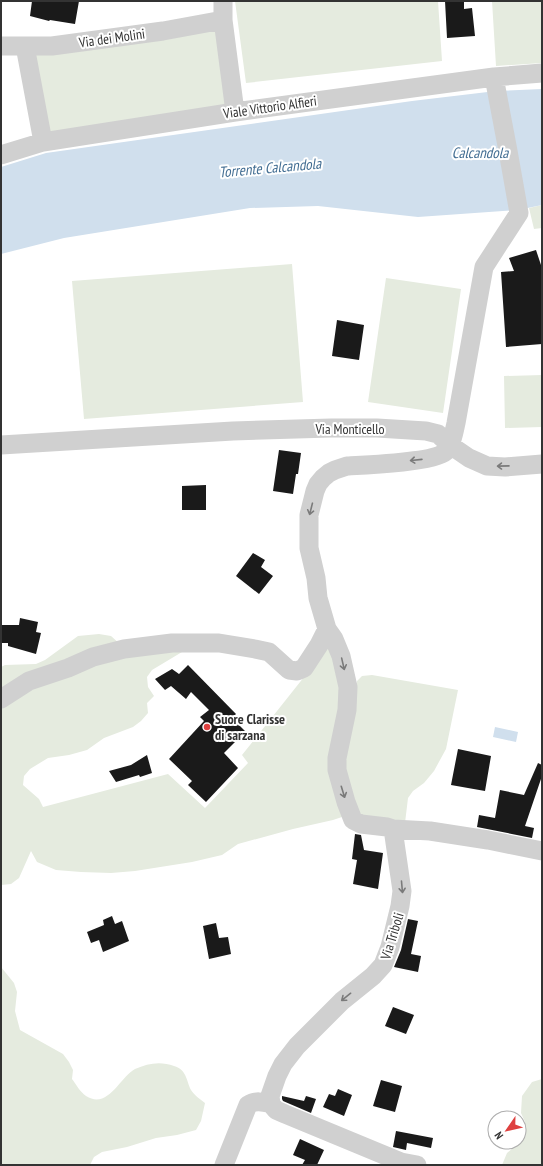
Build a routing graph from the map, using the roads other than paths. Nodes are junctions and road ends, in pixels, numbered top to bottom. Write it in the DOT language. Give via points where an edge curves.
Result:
graph roads {
  1 [pos="223,1"];
  2 [pos="223,20"];
  3 [pos="1,46"];
  4 [pos="25,46"];
  5 [pos="542,73"];
  6 [pos="494,77"];
  7 [pos="235,112"];
  8 [pos="43,142"];
  9 [pos="1,155"];
  10 [pos="1,445"];
  11 [pos="450,445"];
  12 [pos="542,464"];
  13 [pos="327,629"];
  14 [pos="1,698"];
  15 [pos="393,829"];
  16 [pos="542,851"];
  17 [pos="271,1104"];
  18 [pos="224,1165"];
  19 [pos="417,1165"];
  1 -- 2 [label="street"];
  2 -- 4 [label="street, Via dei Molini" via="93,41"];
  2 -- 7 [label="street"];
  3 -- 4 [label="street, Via dei Molini"];
  4 -- 8 [label="street"];
  5 -- 6 [label="street, Viale Vittorio Alfieri"];
  6 -- 7 [label="street, Viale Vittorio Alfieri"];
  6 -- 11 [label="street" via="519,213 484,267"];
  7 -- 8 [label="street, Viale Vittorio Alfieri"];
  8 -- 9 [label="street, Viale Vittorio Alfieri"];
  10 -- 11 [label="street, Via Monticello" via="331,428 426,431 438,434"];
  12 -- 11 [label="street, Via Monticello, one-way" via="487,466"];
  11 -- 13 [label="street, one-way" via="445,452 421,460 347,466 335,470 318,484 309,515 309,548 318,598"];
  13 -- 14 [label="street" via="304,668 297,671 289,670 269,652 255,648 219,643 172,643 124,649 93,657 29,681"];
  13 -- 15 [label="street, one-way" via="341,656 348,687 347,710 337,758 337,770 346,802 353,820 361,824"];
  15 -- 16 [label="street" via="430,831"];
  15 -- 17 [label="street, Via Triboli, one-way" via="402,891 392,940 383,965 297,1046 277,1076 270,1096"];
  17 -- 18 [label="street" via="259,1101 248,1105"];
  17 -- 19 [label="street" via="285,1114 401,1162"];
}
